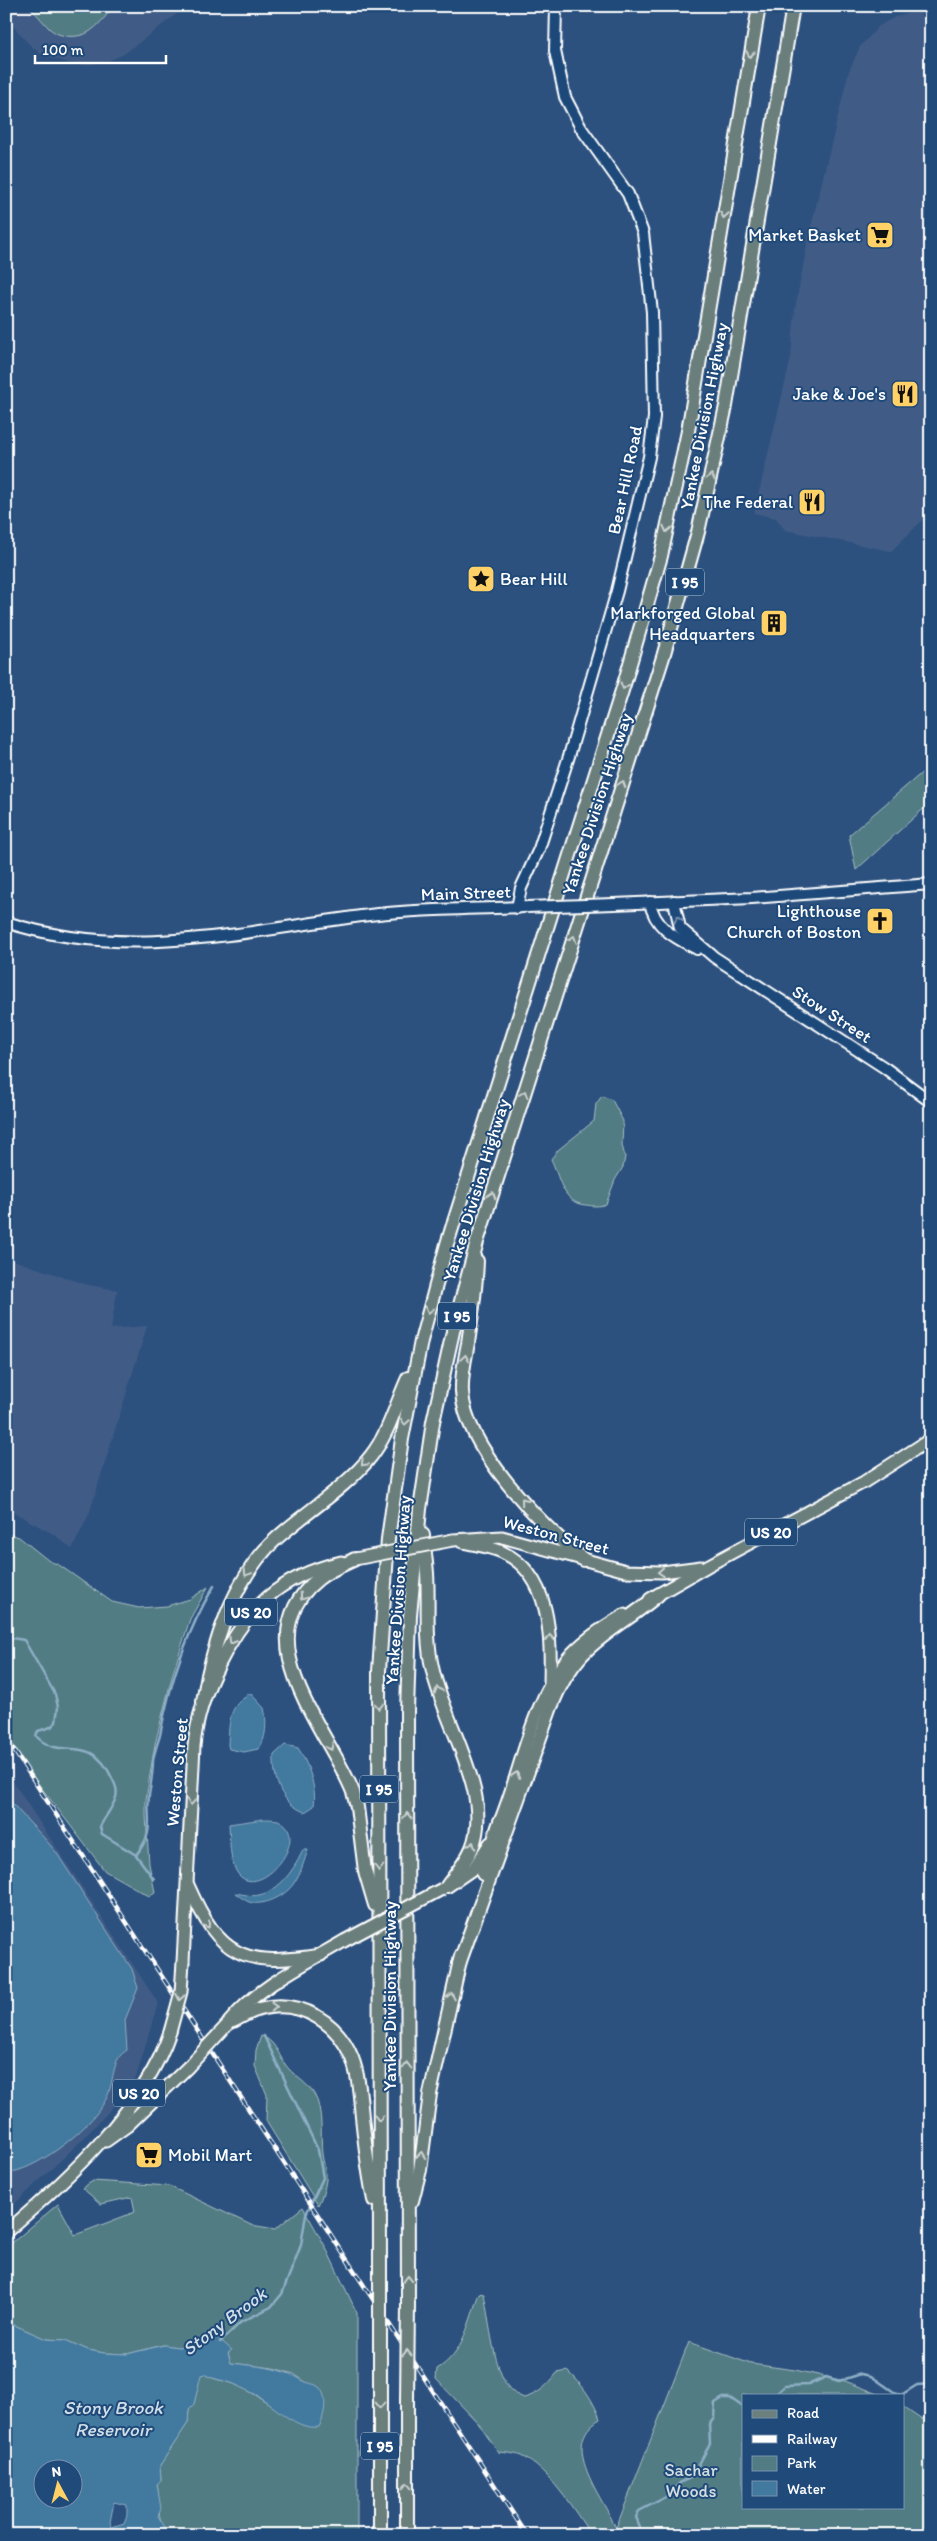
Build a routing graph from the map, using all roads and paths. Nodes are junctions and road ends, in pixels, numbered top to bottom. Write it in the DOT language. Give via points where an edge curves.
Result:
graph roads {
  1 [pos="556,6"];
  2 [pos="759,6"];
  3 [pos="792,6"];
  4 [pos="931,884"];
  5 [pos="674,901"];
  6 [pos="650,902"];
  7 [pos="522,907"];
  8 [pos="6,922"];
  9 [pos="714,957"];
  10 [pos="931,1102"];
  11 [pos="477,1242"];
  12 [pos="418,1357"];
  13 [pos="931,1439"];
  14 [pos="420,1509"];
  15 [pos="453,1540"];
  16 [pos="355,1559"];
  17 [pos="584,1560"];
  18 [pos="709,1565"];
  19 [pos="658,1595"];
  20 [pos="550,1687"];
  21 [pos="203,1701"];
  22 [pos="500,1822"];
  23 [pos="186,1881"];
  24 [pos="445,1888"];
  25 [pos="378,1919"];
  26 [pos="321,1955"];
  27 [pos="459,1964"];
  28 [pos="229,2023"];
  29 [pos="97,2147"];
  30 [pos="408,2220"];
  31 [pos="379,2223"];
  32 [pos="6,2232"];
  33 [pos="380,2535"];
  34 [pos="407,2535"];
  1 -- 7 [label="street, Bear Hill Road" via="556,58 565,97 580,128 628,194 644,233 652,312 654,422 649,457 617,591 570,756 539,848 521,888"];
  2 -- 12 [label="highway, Yankee Division Highway / I 95, one-way" via="688,431 661,556 625,681 445,1252"];
  11 -- 3 [label="highway, Yankee Division Highway / I 95, one-way" via="665,649 698,532 726,406"];
  4 -- 5 [label="street, Main Street"];
  5 -- 6 [label="street, Main Street"];
  9 -- 5 [label="street, Stow Street, one-way" via="680,928"];
  6 -- 7 [label="street, Main Street, bridge"];
  6 -- 9 [label="street, Stow Street" via="655,918 666,931"];
  7 -- 8 [label="street, Main Street" via="388,913 154,943 74,938"];
  9 -- 10 [label="street, Stow Street" via="885,1068"];
  11 -- 14 [label="highway, Yankee Division Highway / I 95" via="439,1390"];
  17 -- 11 [label="highway, one-way" via="545,1527 483,1450 467,1421 462,1381 476,1288"];
  12 -- 21 [label="highway, one-way" via="386,1432 369,1458 276,1539 248,1570 224,1626 207,1676"];
  12 -- 25 [label="highway, Yankee Division Highway / I 95, one-way" via="395,1479 383,1596 379,1679"];
  13 -- 18 [label="main road, Weston Street / US 20" via="864,1482"];
  24 -- 14 [label="highway, one-way" via="471,1849 478,1810 474,1787 431,1666 427,1573"];
  30 -- 14 [label="highway, Yankee Division Highway / I 95, one-way" via="407,1677"];
  15 -- 16 [label="main road, Weston Street / US 20, bridge"];
  15 -- 17 [label="main road, Weston Street / US 20" via="502,1537"];
  20 -- 15 [label="main road, one-way" via="548,1625 534,1581 504,1552"];
  16 -- 21 [label="main road, Weston Street / US 20, one-way" via="306,1573 280,1587 259,1604 231,1641"];
  16 -- 25 [label="highway, one-way" via="320,1578 304,1594 290,1625 288,1650 295,1680 353,1792 365,1872"];
  18 -- 17 [label="main road, Weston Street / US 20, one-way" via="645,1572"];
  18 -- 19 [label="main road, Weston Street / US 20"];
  19 -- 20 [label="main road, Weston Street / US 20" via="580,1645"];
  19 -- 27 [label="highway" via="590,1644 564,1677 550,1707"];
  22 -- 20 [label="main road, Weston Street / US 20, one-way"];
  21 -- 23 [label="main road, Weston Street / US 20, one-way" via="194,1746"];
  22 -- 24 [label="main road, Weston Street / US 20" via="477,1864"];
  22 -- 27 [label="highway" via="470,1915"];
  23 -- 26 [label="main road, one-way" via="207,1926 232,1948 267,1960"];
  23 -- 29 [label="main road, Weston Street / US 20, one-way, bridge" via="180,1998 170,2032 149,2078"];
  24 -- 26 [label="main road, Weston Street / US 20, bridge"];
  25 -- 31 [label="highway, Yankee Division Highway / I 95, one-way"];
  26 -- 28 [label="main road, Weston Street / US 20" via="276,1982 244,2006"];
  30 -- 27 [label="highway, one-way" via="420,2170 432,2086"];
  28 -- 29 [label="main road, US 20, bridge" via="127,2126"];
  28 -- 31 [label="highway, one-way" via="261,2008 292,2007 322,2020 341,2038 358,2077 368,2170"];
  29 -- 32 [label="main road, US 20"];
  34 -- 30 [label="highway, Yankee Division Highway / I 95, one-way, bridge"];
  31 -- 33 [label="highway, Yankee Division Highway / I 95, one-way, bridge"];
}
